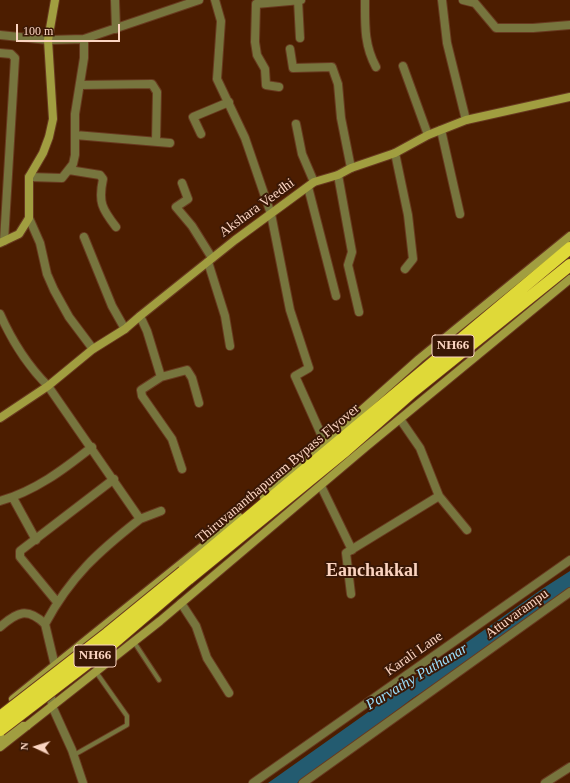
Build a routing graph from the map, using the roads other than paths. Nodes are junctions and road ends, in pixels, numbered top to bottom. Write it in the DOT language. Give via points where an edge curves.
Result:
graph roads {
  1 [pos="55,0"];
  2 [pos="114,0"];
  3 [pos="198,0"];
  4 [pos="215,0"];
  5 [pos="298,0"];
  6 [pos="301,0"];
  7 [pos="365,0"];
  8 [pos="442,0"];
  9 [pos="463,0"];
  10 [pos="261,2"];
  11 [pos="181,4"];
  12 [pos="570,24"];
  13 [pos="116,29"];
  14 [pos="0,35"];
  15 [pos="300,38"];
  16 [pos="84,39"];
  17 [pos="48,40"];
  18 [pos="290,49"];
  19 [pos="0,53"];
  20 [pos="403,66"];
  21 [pos="376,67"];
  22 [pos="80,85"];
  23 [pos="279,87"];
  24 [pos="570,97"];
  25 [pos="229,102"];
  26 [pos="466,120"];
  27 [pos="296,124"];
  28 [pos="441,130"];
  29 [pos="201,134"];
  30 [pos="75,135"];
  31 [pos="428,135"];
  32 [pos="156,141"];
  33 [pos="170,142"];
  34 [pos="395,153"];
  35 [pos="351,168"];
  36 [pos="69,170"];
  37 [pos="338,175"];
  38 [pos="29,177"];
  39 [pos="182,183"];
  40 [pos="311,185"];
  41 [pos="271,214"];
  42 [pos="460,214"];
  43 [pos="29,218"];
  44 [pos="116,227"];
  45 [pos="570,236"];
  46 [pos="84,237"];
  47 [pos="2,242"];
  48 [pos="570,248"];
  49 [pos="210,260"];
  50 [pos="570,265"];
  51 [pos="406,269"];
  52 [pos="570,279"];
  53 [pos="336,296"];
  54 [pos="359,312"];
  55 [pos="0,314"];
  56 [pos="140,316"];
  57 [pos="125,329"];
  58 [pos="230,346"];
  59 [pos="93,349"];
  60 [pos="161,377"];
  61 [pos="48,386"];
  62 [pos="199,403"];
  63 [pos="0,418"];
  64 [pos="400,419"];
  65 [pos="325,443"];
  66 [pos="92,447"];
  67 [pos="182,469"];
  68 [pos="114,479"];
  69 [pos="321,486"];
  70 [pos="439,496"];
  71 [pos="13,498"];
  72 [pos="0,501"];
  73 [pos="161,511"];
  74 [pos="140,519"];
  75 [pos="467,530"];
  76 [pos="36,540"];
  77 [pos="352,550"];
  78 [pos="570,560"];
  79 [pos="186,576"];
  80 [pos="570,592"];
  81 [pos="351,594"];
  82 [pos="57,602"];
  83 [pos="181,603"];
  84 [pos="45,624"];
  85 [pos="0,627"];
  86 [pos="134,642"];
  87 [pos="56,665"];
  88 [pos="96,672"];
  89 [pos="159,680"];
  90 [pos="31,685"];
  91 [pos="74,688"];
  92 [pos="229,693"];
  93 [pos="52,706"];
  94 [pos="0,710"];
  95 [pos="0,717"];
  96 [pos="27,726"];
  97 [pos="0,730"];
  98 [pos="0,739"];
  99 [pos="0,747"];
  100 [pos="74,755"];
  101 [pos="570,767"];
  102 [pos="83,783"];
  103 [pos="253,783"];
  104 [pos="303,783"];
  105 [pos="545,783"];
  1 -- 17 [label="street"];
  2 -- 13 [label="street"];
  3 -- 11 [label="street"];
  4 -- 25 [label="street" via="221,21 217,79"];
  5 -- 6 [label="street"];
  5 -- 10 [label="street"];
  5 -- 15 [label="street"];
  7 -- 21 [label="street" via="366,45"];
  8 -- 26 [label="street" via="446,43"];
  9 -- 12 [label="street" via="475,3 496,28"];
  10 -- 23 [label="street" via="256,4 254,21 257,55 264,69 266,85"];
  11 -- 13 [label="street"];
  13 -- 16 [label="street"];
  14 -- 17 [label="street"];
  16 -- 17 [label="street"];
  16 -- 22 [label="street"];
  17 -- 38 [label="street" via="52,127 43,153"];
  18 -- 35 [label="street" via="293,68 332,67 338,84 341,118"];
  19 -- 47 [label="street" via="11,54 15,58"];
  20 -- 31 [label="street"];
  22 -- 30 [label="street" via="75,114"];
  22 -- 32 [label="street" via="152,84 157,92"];
  24 -- 26 [label="street, Akshara Veedhi"];
  25 -- 29 [label="street" via="193,117"];
  25 -- 41 [label="street" via="245,138"];
  26 -- 28 [label="street, Akshara Veedhi"];
  27 -- 40 [label="street"];
  28 -- 31 [label="street, Akshara Veedhi"];
  28 -- 42 [label="street"];
  30 -- 32 [label="street"];
  30 -- 36 [label="street" via="75,155"];
  31 -- 34 [label="street, Akshara Veedhi"];
  32 -- 33 [label="street"];
  34 -- 35 [label="street, Akshara Veedhi"];
  34 -- 51 [label="street" via="408,215 413,259"];
  35 -- 37 [label="street, Akshara Veedhi"];
  36 -- 38 [label="street" via="62,178"];
  36 -- 44 [label="street" via="100,175 103,179 100,195 103,211"];
  37 -- 40 [label="street, Akshara Veedhi"];
  37 -- 54 [label="street" via="352,252 348,265"];
  38 -- 43 [label="street"];
  39 -- 49 [label="street" via="188,199 176,207 192,226"];
  40 -- 41 [label="street, Akshara Veedhi"];
  40 -- 53 [label="street"];
  41 -- 49 [label="street, Akshara Veedhi"];
  41 -- 65 [label="street" via="290,310 309,368 294,376"];
  43 -- 47 [label="street" via="19,234"];
  43 -- 59 [label="street" via="40,243 47,274 54,290 69,317"];
  45 -- 65 [label="street" via="419,359"];
  46 -- 57 [label="street" via="112,306"];
  48 -- 79 [label="highway, Thiruvananthapuram Bypass Flyover / NH66"];
  49 -- 56 [label="street, Akshara Veedhi"];
  49 -- 58 [label="street"];
  50 -- 79 [label="highway, Thiruvananthapuram Bypass Flyover / NH66" via="412,392 346,450"];
  52 -- 64 [label="street"];
  55 -- 61 [label="street" via="10,336 31,368"];
  56 -- 57 [label="street, Akshara Veedhi"];
  56 -- 60 [label="street"];
  57 -- 59 [label="street, Akshara Veedhi"];
  59 -- 61 [label="street, Akshara Veedhi"];
  60 -- 62 [label="street" via="187,370"];
  60 -- 67 [label="street" via="141,390 142,396 172,439"];
  61 -- 63 [label="street, Akshara Veedhi"];
  61 -- 66 [label="street"];
  64 -- 69 [label="street"];
  64 -- 70 [label="street" via="420,448"];
  65 -- 87 [label="street" via="257,503"];
  66 -- 68 [label="street"];
  66 -- 71 [label="street" via="57,474"];
  68 -- 74 [label="street"];
  68 -- 76 [label="street"];
  69 -- 77 [label="street"];
  69 -- 83 [label="street"];
  70 -- 75 [label="street"];
  70 -- 77 [label="street"];
  71 -- 72 [label="street"];
  71 -- 76 [label="street"];
  73 -- 74 [label="street"];
  74 -- 82 [label="street" via="97,554"];
  76 -- 82 [label="street" via="22,549 20,557"];
  77 -- 81 [label="street" via="346,553"];
  78 -- 103 [label="street, Karali Lane"];
  79 -- 95 [label="highway, Thiruvananthapuram Bypass Flyover / NH66, bridge"];
  79 -- 97 [label="highway, Thiruvananthapuram Bypass Flyover / NH66, bridge" via="112,644"];
  80 -- 104 [label="street, Attuvarampu"];
  82 -- 84 [label="street"];
  83 -- 86 [label="street"];
  83 -- 92 [label="street" via="196,626 206,658"];
  84 -- 85 [label="street" via="37,616 29,613 13,616"];
  84 -- 87 [label="street"];
  86 -- 88 [label="street"];
  86 -- 89 [label="lane"];
  87 -- 90 [label="street"];
  87 -- 91 [label="street" via="56,672 63,683"];
  88 -- 91 [label="street"];
  88 -- 100 [label="lane" via="127,716 128,725"];
  90 -- 93 [label="street" via="43,686 51,696"];
  90 -- 94 [label="street"];
  91 -- 93 [label="street"];
  93 -- 96 [label="street"];
  93 -- 100 [label="street"];
  96 -- 98 [label="street" via="18,726"];
  96 -- 99 [label="street"];
  100 -- 102 [label="street"];
  101 -- 105 [label="street"];
}
